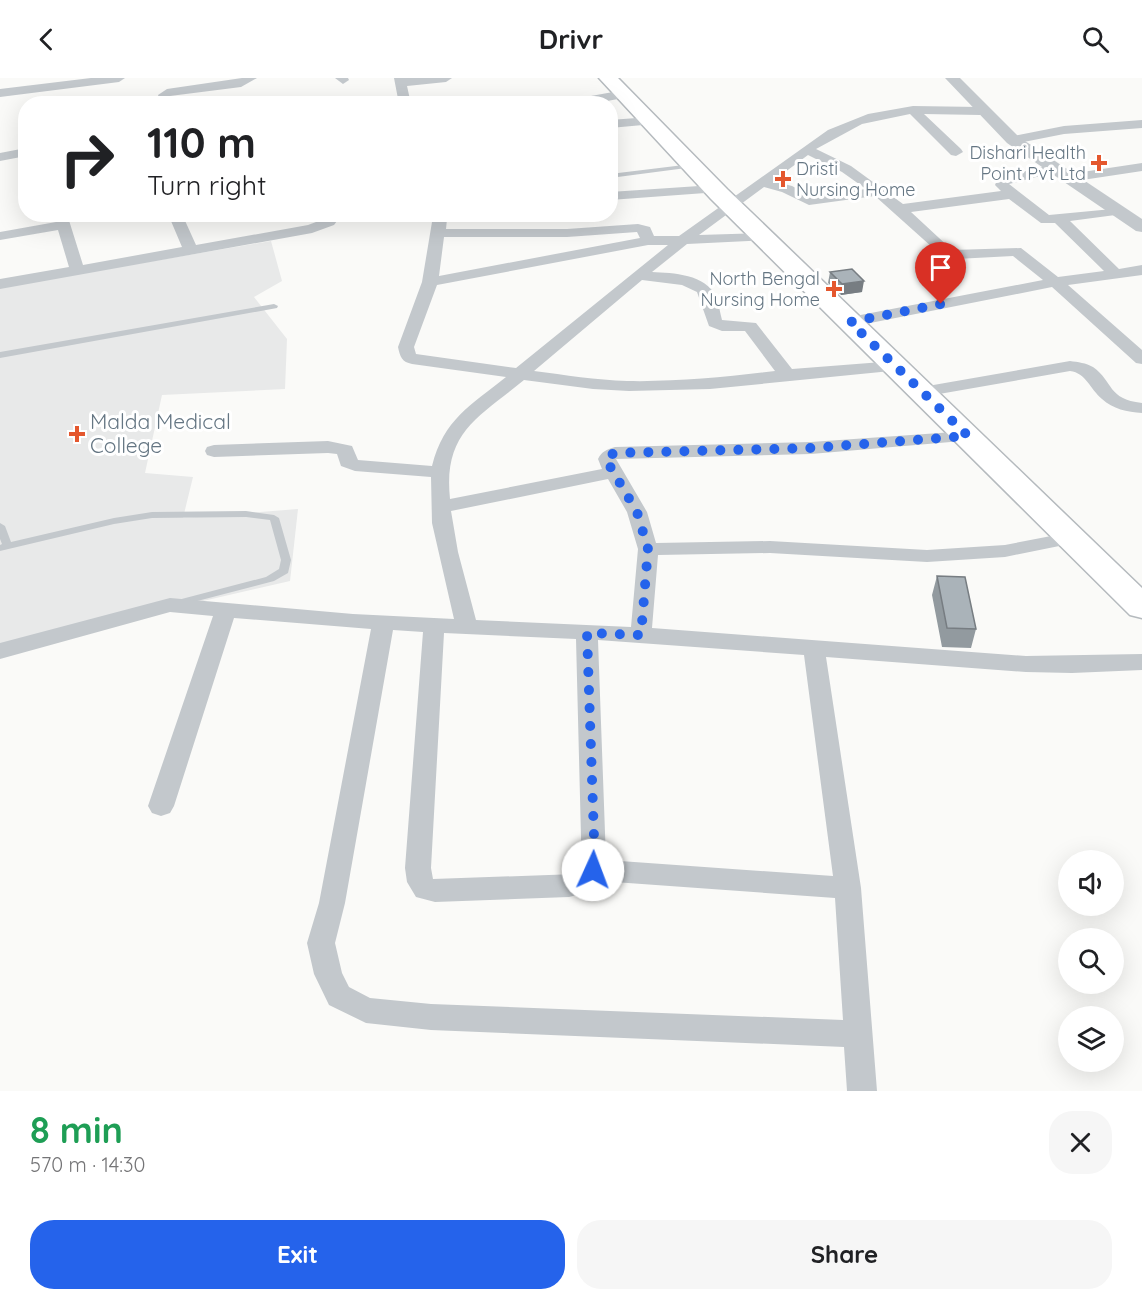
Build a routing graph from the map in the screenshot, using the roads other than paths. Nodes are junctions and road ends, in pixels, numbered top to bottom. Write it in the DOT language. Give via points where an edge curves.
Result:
graph roads {
  1 [pos="119,78"];
  2 [pos="251,78"];
  3 [pos="446,78"];
  4 [pos="944,78"];
  5 [pos="952,78"];
  6 [pos="400,80"];
  7 [pos="616,86"];
  8 [pos="0,93"];
  9 [pos="164,96"];
  10 [pos="403,96"];
  11 [pos="590,96"];
  12 [pos="914,110"];
  13 [pos="984,114"];
  14 [pos="650,121"];
  15 [pos="618,123"];
  16 [pos="1142,124"];
  17 [pos="1013,140"];
  18 [pos="807,150"];
  19 [pos="956,152"];
  20 [pos="18,154"];
  21 [pos="0,157"];
  22 [pos="692,166"];
  23 [pos="1142,167"];
  24 [pos="1054,168"];
  25 [pos="618,175"];
  26 [pos="1069,178"];
  27 [pos="762,182"];
  28 [pos="878,192"];
  29 [pos="1012,194"];
  30 [pos="618,196"];
  31 [pos="722,196"];
  32 [pos="899,208"];
  33 [pos="1118,211"];
  34 [pos="1060,220"];
  35 [pos="54,222"];
  36 [pos="63,222"];
  37 [pos="179,222"];
  38 [pos="326,222"];
  39 [pos="440,222"];
  40 [pos="1142,227"];
  41 [pos="438,233"];
  42 [pos="0,236"];
  43 [pos="764,237"];
  44 [pos="686,238"];
  45 [pos="648,240"];
  46 [pos="192,251"];
  47 [pos="77,270"];
  48 [pos="1142,270"];
  49 [pos="1115,273"];
  50 [pos="638,275"];
  51 [pos="430,282"];
  52 [pos="1055,282"];
  53 [pos="0,284"];
  54 [pos="274,306"];
  55 [pos="850,322"];
  56 [pos="0,355"];
  57 [pos="1142,359"];
  58 [pos="895,366"];
  59 [pos="521,374"];
  60 [pos="787,375"];
  61 [pos="922,392"];
  62 [pos="1142,408"];
  63 [pos="968,436"];
  64 [pos="214,451"];
  65 [pos="441,472"];
  66 [pos="613,472"];
  67 [pos="440,507"];
  68 [pos="0,526"];
  69 [pos="1072,538"];
  70 [pos="4,548"];
  71 [pos="648,549"];
  72 [pos="170,605"];
  73 [pos="1142,607"];
  74 [pos="225,611"];
  75 [pos="383,623"];
  76 [pos="434,626"];
  77 [pos="467,628"];
  78 [pos="587,633"];
  79 [pos="641,635"];
  80 [pos="814,647"];
  81 [pos="0,651"];
  82 [pos="1142,662"];
  83 [pos="161,806"];
  84 [pos="593,870"];
  85 [pos="848,888"];
  86 [pos="857,1034"];
  87 [pos="862,1091"];
  1 -- 8 [label="street"];
  2 -- 9 [label="street" via="242,83"];
  3 -- 6 [label="street"];
  4 -- 13 [label="street"];
  5 -- 13 [label="street"];
  6 -- 10 [label="street"];
  7 -- 11 [label="street"];
  7 -- 14 [label="main road"];
  12 -- 13 [label="street"];
  12 -- 18 [label="street" via="857,122"];
  12 -- 19 [label="street"];
  13 -- 17 [label="street"];
  14 -- 15 [label="street"];
  14 -- 22 [label="main road"];
  16 -- 17 [label="street" via="1064,130"];
  17 -- 24 [label="street"];
  18 -- 27 [label="street"];
  18 -- 28 [label="street" via="849,170"];
  20 -- 21 [label="street"];
  22 -- 25 [label="lane"];
  22 -- 31 [label="main road"];
  23 -- 26 [label="street"];
  24 -- 26 [label="street"];
  24 -- 29 [label="street" via="1003,181 1002,185"];
  26 -- 33 [label="street"];
  27 -- 28 [label="street" via="809,201"];
  27 -- 31 [label="street"];
  28 -- 32 [label="street"];
  29 -- 32 [label="street"];
  29 -- 34 [label="street" via="1041,218"];
  30 -- 31 [label="street"];
  31 -- 43 [label="main road"];
  31 -- 44 [label="street"];
  32 -- 52 [label="street" via="951,255 1016,251"];
  33 -- 34 [label="street"];
  33 -- 40 [label="street"];
  34 -- 49 [label="street"];
  35 -- 42 [label="street"];
  36 -- 47 [label="street"];
  37 -- 46 [label="street"];
  38 -- 46 [label="street" via="312,229"];
  39 -- 41 [label="street"];
  41 -- 45 [label="street" via="638,228 645,230"];
  41 -- 51 [label="street"];
  43 -- 44 [label="street"];
  43 -- 55 [label="main road"];
  44 -- 45 [label="street"];
  44 -- 50 [label="street"];
  45 -- 51 [label="street"];
  46 -- 47 [label="street"];
  47 -- 53 [label="street"];
  48 -- 49 [label="street"];
  49 -- 52 [label="street"];
  50 -- 59 [label="street"];
  50 -- 60 [label="street" via="685,281 703,289 715,323 750,327"];
  51 -- 59 [label="street" via="406,347 408,356"];
  52 -- 55 [label="street"];
  52 -- 57 [label="street"];
  54 -- 56 [label="lane"];
  55 -- 58 [label="main road"];
  58 -- 60 [label="street"];
  58 -- 61 [label="main road"];
  59 -- 60 [label="street" via="629,386 710,384"];
  59 -- 65 [label="street" via="451,433"];
  61 -- 62 [label="street" via="1076,365 1094,376 1114,400"];
  61 -- 63 [label="main road"];
  63 -- 66 [label="street" via="811,448 615,453 607,459"];
  63 -- 69 [label="main road"];
  64 -- 65 [label="street" via="328,447 345,450 348,462 355,465"];
  65 -- 67 [label="street"];
  66 -- 67 [label="street"];
  66 -- 71 [label="street" via="637,512"];
  67 -- 77 [label="street"];
  68 -- 70 [label="lane"];
  69 -- 71 [label="street" via="1005,551 927,556 770,547"];
  69 -- 73 [label="main road"];
  70 -- 72 [label="lane" via="152,515 235,514 274,518 286,560 284,571 270,579"];
  71 -- 79 [label="street"];
  72 -- 74 [label="street"];
  72 -- 81 [label="street"];
  74 -- 75 [label="street"];
  74 -- 83 [label="street"];
  75 -- 76 [label="street"];
  75 -- 86 [label="street" via="332,903 321,943 328,974 339,996 366,1010 431,1017"];
  76 -- 77 [label="street"];
  76 -- 84 [label="street" via="420,882 425,889 435,891 569,886 584,883"];
  77 -- 78 [label="street"];
  78 -- 79 [label="street"];
  78 -- 84 [label="street"];
  79 -- 80 [label="street"];
  80 -- 82 [label="street" via="1026,664"];
  80 -- 85 [label="street"];
  84 -- 85 [label="street"];
  85 -- 86 [label="street"];
  86 -- 87 [label="street"];
}
